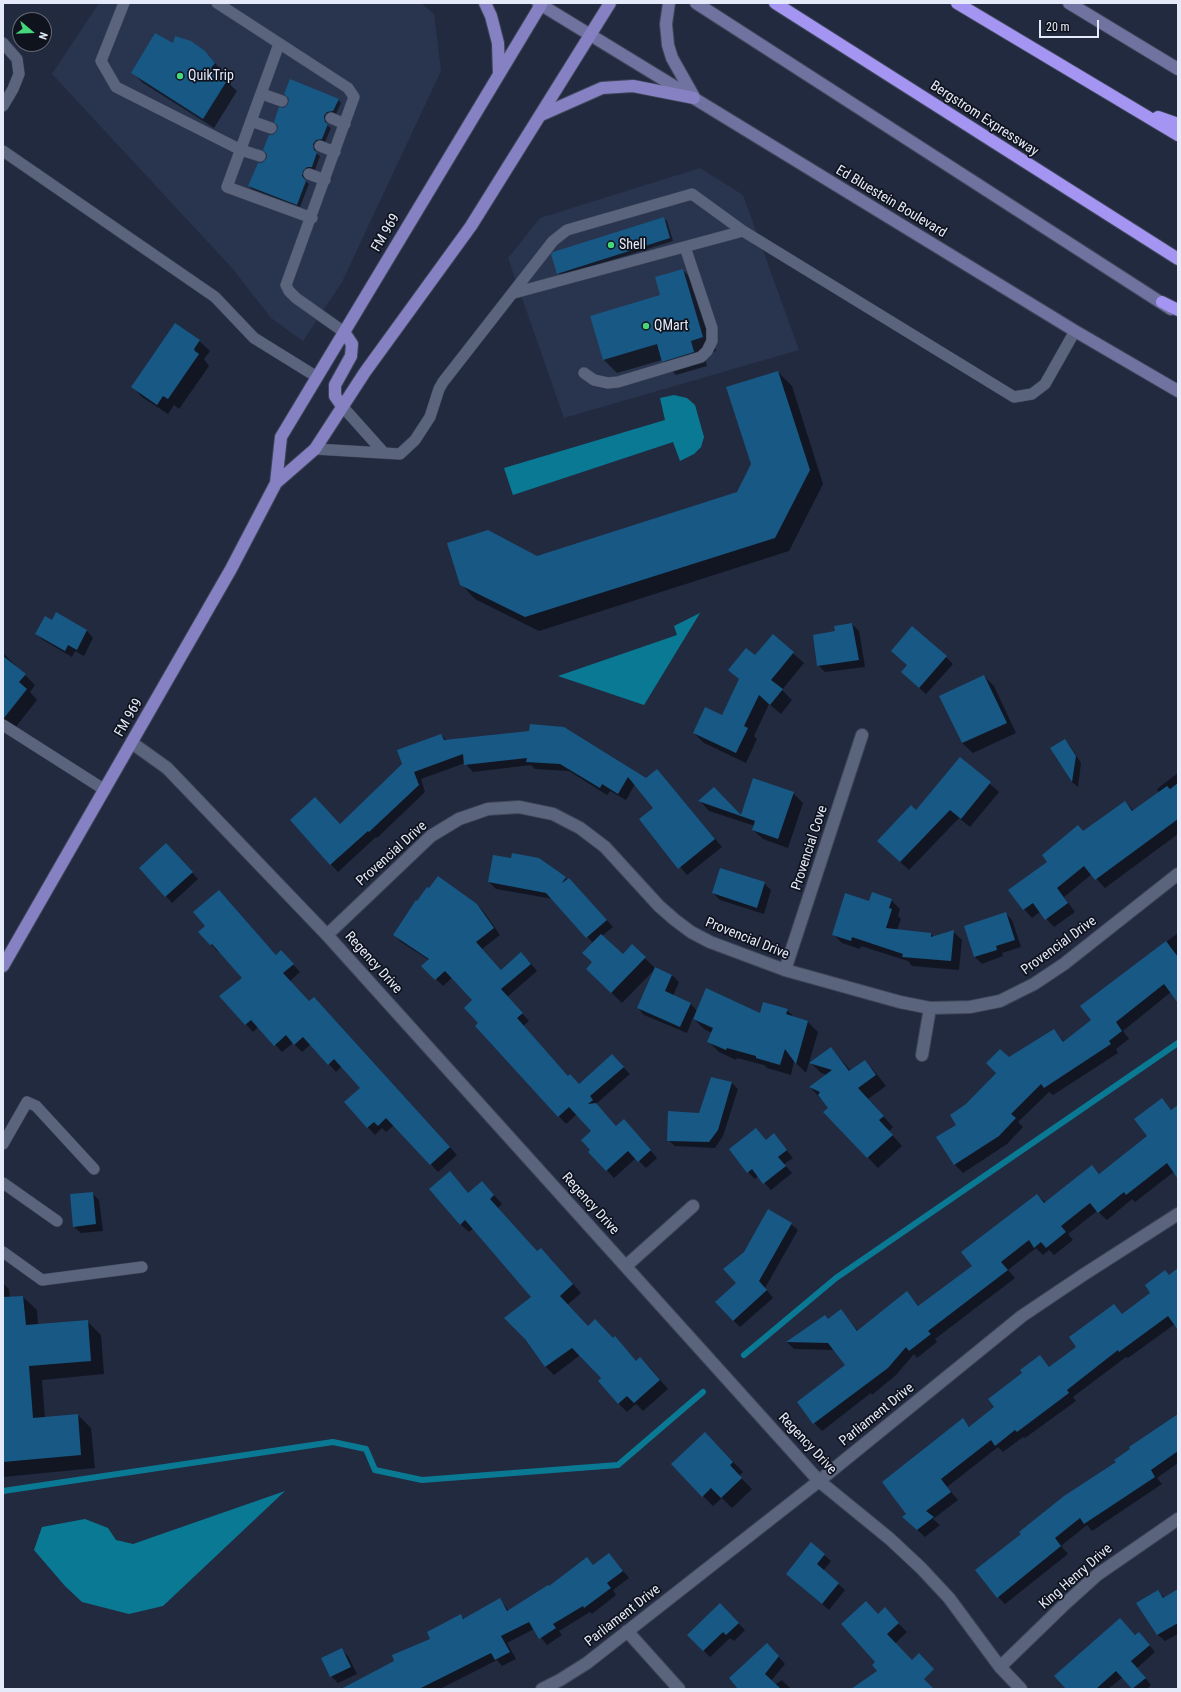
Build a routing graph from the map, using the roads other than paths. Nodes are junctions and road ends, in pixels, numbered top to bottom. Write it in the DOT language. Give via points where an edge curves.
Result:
graph roads {
  1 [pos="124,3"];
  2 [pos="217,3"];
  3 [pos="485,3"];
  4 [pos="610,3"];
  5 [pos="669,3"];
  6 [pos="696,3"];
  7 [pos="775,3"];
  8 [pos="957,3"];
  9 [pos="1069,3"];
  10 [pos="540,4"];
  11 [pos="591,36"];
  12 [pos="3,43"];
  13 [pos="280,44"];
  14 [pos="1178,69"];
  15 [pos="499,74"];
  16 [pos="262,94"];
  17 [pos="694,98"];
  18 [pos="282,101"];
  19 [pos="3,106"];
  20 [pos="1138,110"];
  21 [pos="541,115"];
  22 [pos="331,118"];
  23 [pos="251,121"];
  24 [pos="345,124"];
  25 [pos="1178,124"];
  26 [pos="271,128"];
  27 [pos="1178,135"];
  28 [pos="320,146"];
  29 [pos="3,150"];
  30 [pos="241,150"];
  31 [pos="335,152"];
  32 [pos="260,156"];
  33 [pos="309,174"];
  34 [pos="325,180"];
  35 [pos="312,218"];
  36 [pos="743,231"];
  37 [pos="685,247"];
  38 [pos="1178,259"];
  39 [pos="514,293"];
  40 [pos="1162,302"];
  41 [pos="1178,310"];
  42 [pos="1178,314"];
  43 [pos="1075,331"];
  44 [pos="344,332"];
  45 [pos="584,373"];
  46 [pos="317,377"];
  47 [pos="1178,391"];
  48 [pos="342,406"];
  49 [pos="315,449"];
  50 [pos="384,453"];
  51 [pos="276,483"];
  52 [pos="3,726"];
  53 [pos="862,735"];
  54 [pos="132,743"];
  55 [pos="105,790"];
  56 [pos="1178,874"];
  57 [pos="327,935"];
  58 [pos="3,966"];
  59 [pos="785,970"];
  60 [pos="930,1008"];
  61 [pos="922,1055"];
  62 [pos="3,1144"];
  63 [pos="94,1169"];
  64 [pos="3,1183"];
  65 [pos="693,1206"];
  66 [pos="1178,1214"];
  67 [pos="57,1221"];
  68 [pos="3,1252"];
  69 [pos="626,1266"];
  70 [pos="142,1267"];
  71 [pos="819,1481"];
  72 [pos="1178,1519"];
  73 [pos="627,1631"];
  74 [pos="1000,1667"];
  75 [pos="542,1689"];
  76 [pos="680,1689"];
  77 [pos="1021,1689"];
  1 -- 30 [label="lane" via="101,61 116,87"];
  2 -- 13 [label="lane"];
  3 -- 15 [label="main road" via="492,16 498,43"];
  4 -- 11 [label="main road, FM 969"];
  5 -- 17 [label="main road" via="666,24 668,45 672,58"];
  6 -- 40 [label="main road"];
  7 -- 38 [label="highway, Bergstrom Expressway"];
  8 -- 20 [label="highway"];
  9 -- 14 [label="main road"];
  10 -- 11 [label="main road, Ed Bluestein Boulevard"];
  10 -- 15 [label="main road, FM 969 / FM 969"];
  11 -- 17 [label="main road, Ed Bluestein Boulevard"];
  11 -- 21 [label="main road, FM 969 / FM 969"];
  12 -- 19 [label="lane" via="17,59 18,74"];
  13 -- 16 [label="lane"];
  13 -- 24 [label="lane" via="348,88 354,97"];
  15 -- 44 [label="main road, FM 969 / FM 969"];
  16 -- 18 [label="lane"];
  16 -- 23 [label="lane"];
  17 -- 21 [label="main road" via="633,86 602,88"];
  17 -- 43 [label="main road, Ed Bluestein Boulevard"];
  20 -- 25 [label="highway"];
  20 -- 27 [label="highway"];
  21 -- 48 [label="main road, FM 969 / FM 969" via="471,226"];
  22 -- 24 [label="lane"];
  23 -- 26 [label="lane"];
  23 -- 30 [label="lane"];
  24 -- 31 [label="lane"];
  28 -- 31 [label="lane"];
  29 -- 46 [label="lane" via="215,297 254,338"];
  30 -- 32 [label="lane"];
  30 -- 35 [label="lane" via="228,188"];
  31 -- 34 [label="lane"];
  33 -- 34 [label="lane"];
  34 -- 35 [label="lane"];
  35 -- 44 [label="lane" via="286,285 296,298"];
  36 -- 37 [label="lane"];
  36 -- 39 [label="lane" via="692,194 567,230 553,241"];
  36 -- 43 [label="lane" via="1014,397 1032,394 1045,384"];
  37 -- 39 [label="lane"];
  37 -- 45 [label="lane" via="712,328 712,341 706,351 700,357 618,382 594,380"];
  39 -- 50 [label="lane" via="443,382 430,417 415,440 400,454"];
  40 -- 41 [label="highway"];
  40 -- 42 [label="main road"];
  43 -- 47 [label="main road, Ed Bluestein Boulevard"];
  44 -- 46 [label="main road, FM 969 / FM 969"];
  44 -- 48 [label="main road" via="352,344 351,356 335,386 335,396"];
  46 -- 51 [label="main road, FM 969 / FM 969" via="281,437"];
  48 -- 49 [label="main road, FM 969 / FM 969"];
  48 -- 50 [label="lane"];
  49 -- 50 [label="lane"];
  49 -- 51 [label="main road, FM 969 / FM 969"];
  51 -- 54 [label="main road, FM 969 / FM 969" via="231,569"];
  52 -- 55 [label="lane"];
  53 -- 59 [label="street, Provencial Cove"];
  54 -- 55 [label="main road, FM 969 / FM 969"];
  54 -- 57 [label="street, Regency Drive" via="167,768"];
  55 -- 58 [label="main road, FM 969 / FM 969"];
  56 -- 60 [label="street, Provencial Drive" via="1064,964 1034,984 1000,1001 970,1007"];
  57 -- 59 [label="street, Provencial Drive" via="431,836 459,819 488,809 518,807 553,814 580,828 605,847 659,906 691,932 723,948"];
  57 -- 69 [label="street, Regency Drive"];
  59 -- 60 [label="street, Provencial Drive" via="864,993"];
  60 -- 61 [label="street"];
  62 -- 63 [label="lane" via="27,1102 36,1106"];
  64 -- 67 [label="lane"];
  65 -- 69 [label="street"];
  66 -- 71 [label="street, Parliament Drive" via="1022,1316"];
  68 -- 70 [label="lane" via="42,1280"];
  69 -- 71 [label="street, Regency Drive"];
  71 -- 73 [label="street, Parliament Drive"];
  71 -- 74 [label="street, Regency Drive" via="921,1568 949,1598"];
  72 -- 74 [label="street, King Henry Drive" via="1097,1575"];
  73 -- 75 [label="street, Parliament Drive" via="587,1663"];
  73 -- 76 [label="street"];
  74 -- 77 [label="street, Regency Drive"];
}
